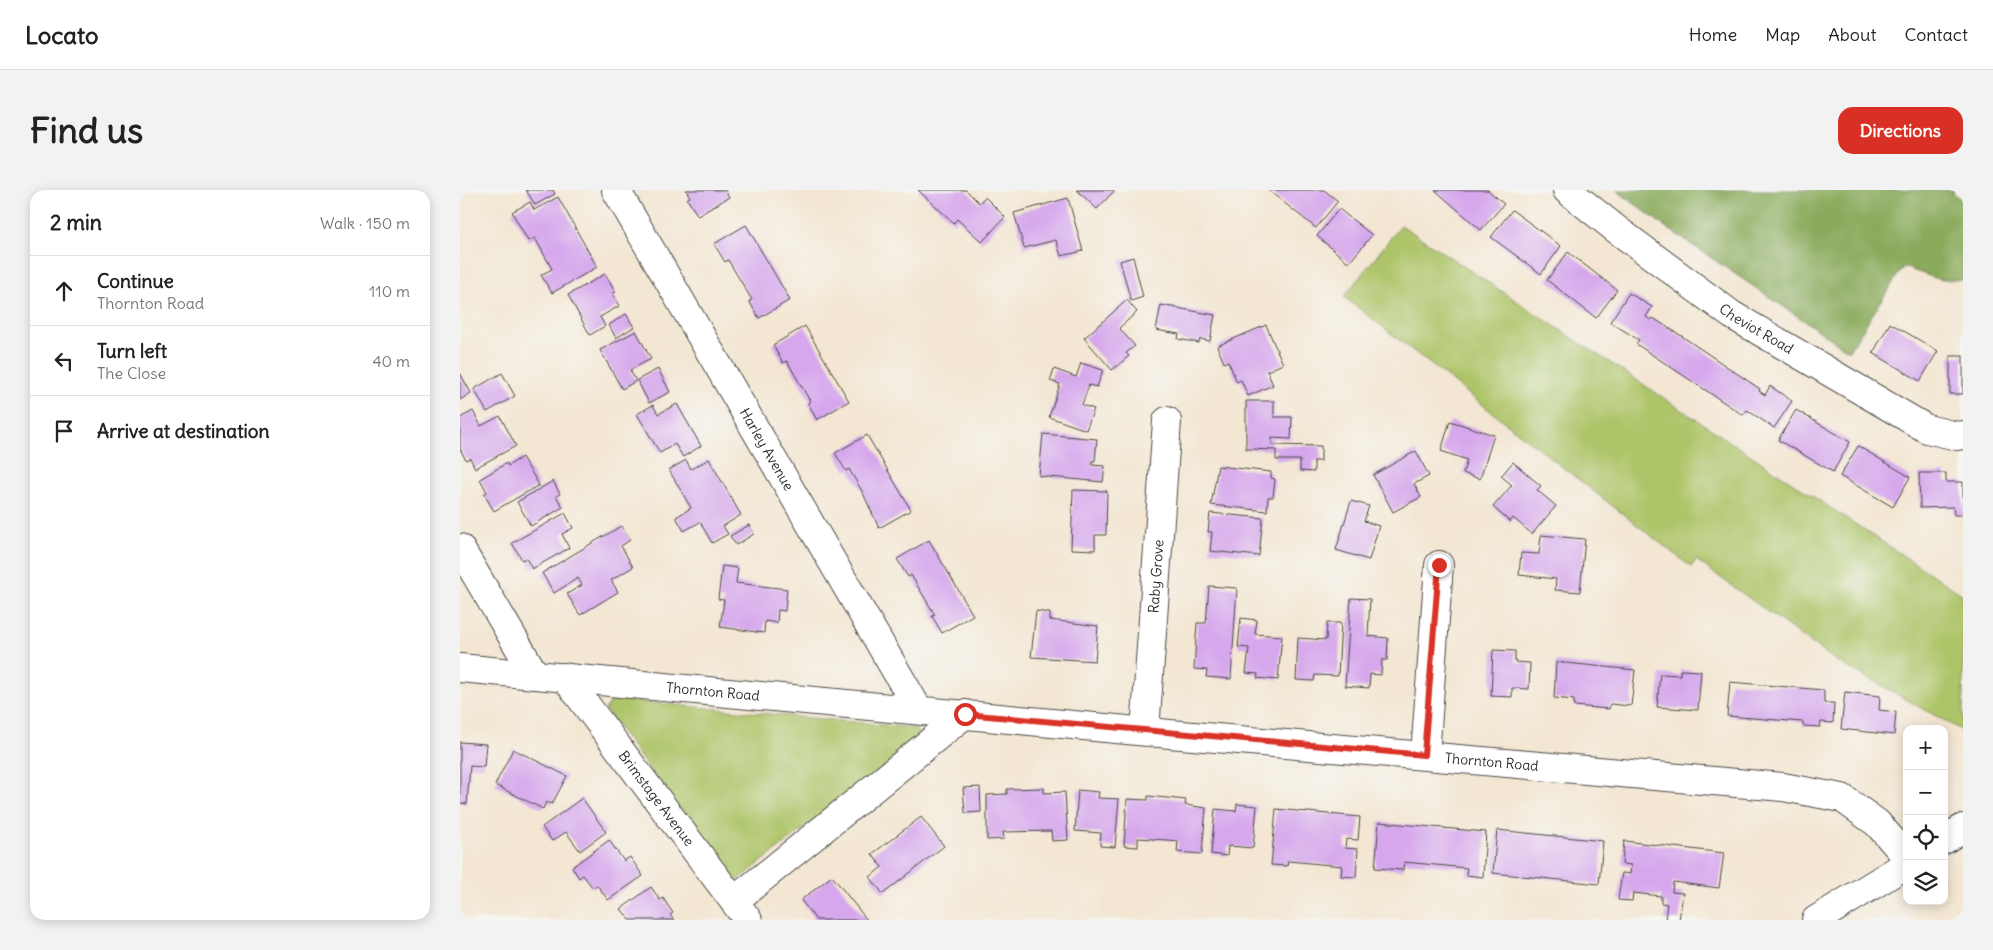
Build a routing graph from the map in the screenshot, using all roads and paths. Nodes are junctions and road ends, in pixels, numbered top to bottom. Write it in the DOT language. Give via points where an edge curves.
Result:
graph roads {
  1 [pos="616,190"];
  2 [pos="1567,190"];
  3 [pos="1167,421"];
  4 [pos="1963,435"];
  5 [pos="460,548"];
  6 [pos="1439,565"];
  7 [pos="460,668"];
  8 [pos="535,675"];
  9 [pos="565,677"];
  10 [pos="918,710"];
  11 [pos="965,714"];
  12 [pos="1145,731"];
  13 [pos="1424,755"];
  14 [pos="1963,828"];
  15 [pos="1948,837"];
  16 [pos="1903,852"];
  17 [pos="1903,867"];
  18 [pos="741,911"];
  19 [pos="1833,917"];
  1 -- 10 [label="street, Harley Avenue"];
  2 -- 4 [label="street, Cheviot Road" via="1732,315 1927,429"];
  3 -- 12 [label="street, Raby Grove"];
  5 -- 8 [label="street"];
  6 -- 13 [label="street"];
  7 -- 8 [label="street, Thornton Road"];
  8 -- 9 [label="street, Thornton Road"];
  9 -- 10 [label="street, Thornton Road"];
  9 -- 18 [label="street, Brimstage Avenue"];
  10 -- 11 [label="street, Thornton Road"];
  11 -- 12 [label="street, Thornton Road"];
  11 -- 18 [label="street"];
  12 -- 13 [label="street, Thornton Road"];
  13 -- 16 [label="street, Thornton Road" via="1783,787 1842,798 1878,823"];
  14 -- 15 [label="street"];
  17 -- 19 [label="street"];
}
